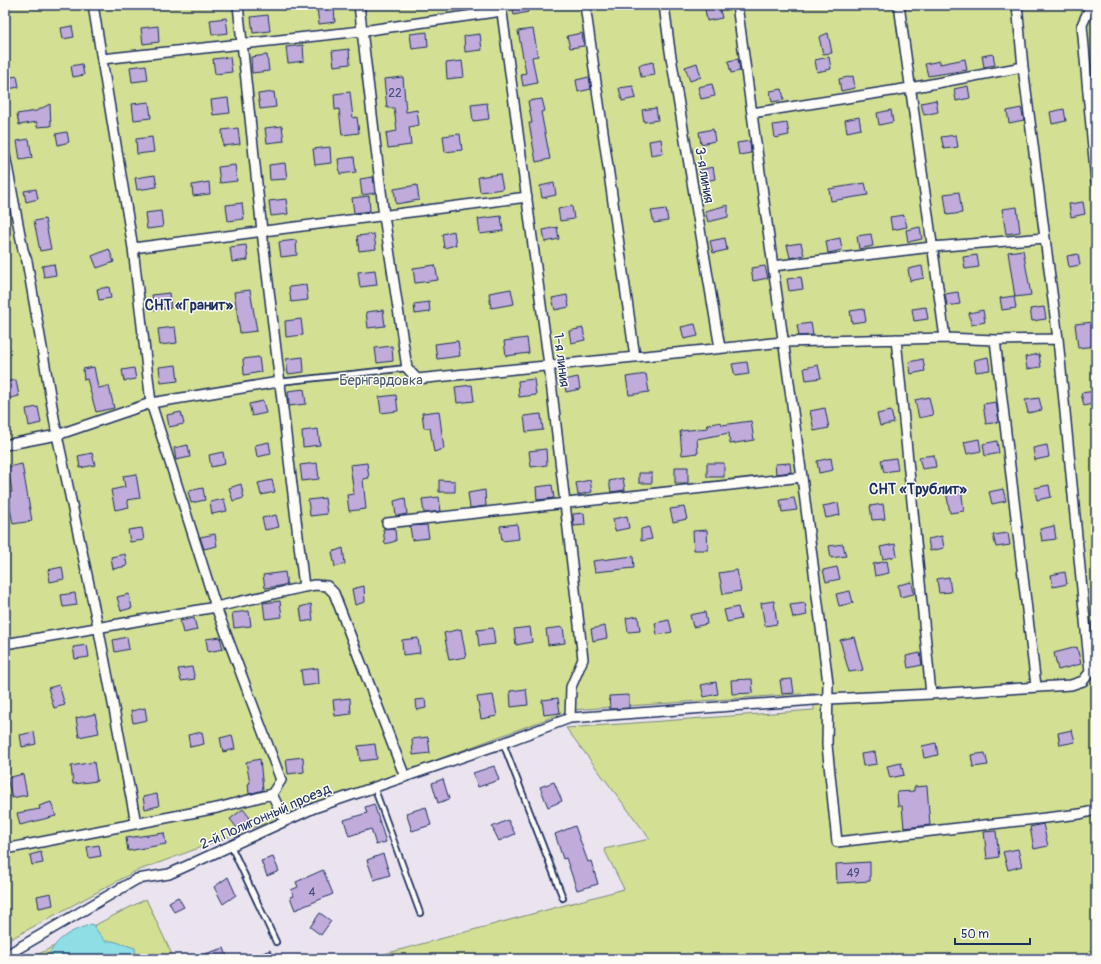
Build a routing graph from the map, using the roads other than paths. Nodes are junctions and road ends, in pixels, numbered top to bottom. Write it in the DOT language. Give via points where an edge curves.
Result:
graph roads {
  1 [pos="93,5"];
  2 [pos="238,5"];
  3 [pos="359,5"];
  4 [pos="585,5"];
  5 [pos="664,5"];
  6 [pos="737,5"];
  7 [pos="899,5"];
  8 [pos="1017,5"];
  9 [pos="1091,5"];
  10 [pos="501,8"];
  11 [pos="362,31"];
  12 [pos="242,44"];
  13 [pos="102,59"];
  14 [pos="1023,67"];
  15 [pos="910,88"];
  16 [pos="752,113"];
  17 [pos="5,155"];
  18 [pos="1096,182"];
  19 [pos="527,197"];
  20 [pos="384,216"];
  21 [pos="262,231"];
  22 [pos="1045,238"];
  23 [pos="932,247"];
  24 [pos="133,248"];
  25 [pos="773,266"];
  26 [pos="945,338"];
  27 [pos="896,339"];
  28 [pos="1058,339"];
  29 [pos="995,340"];
  30 [pos="783,342"];
  31 [pos="720,348"];
  32 [pos="635,357"];
  33 [pos="549,365"];
  34 [pos="407,368"];
  35 [pos="279,382"];
  36 [pos="151,403"];
  37 [pos="57,435"];
  38 [pos="5,445"];
  39 [pos="802,477"];
  40 [pos="566,504"];
  41 [pos="387,523"];
  42 [pos="304,587"];
  43 [pos="216,607"];
  44 [pos="98,626"];
  45 [pos="5,644"];
  46 [pos="1036,686"];
  47 [pos="931,694"];
  48 [pos="828,699"];
  49 [pos="570,718"];
  50 [pos="503,743"];
  51 [pos="404,777"];
  52 [pos="374,787"];
  53 [pos="272,794"];
  54 [pos="1096,810"];
  55 [pos="285,820"];
  56 [pos="136,824"];
  57 [pos="5,839"];
  58 [pos="231,846"];
  59 [pos="6,849"];
  60 [pos="563,898"];
  61 [pos="420,913"];
  62 [pos="276,942"];
  63 [pos="5,956"];
  1 -- 13 [label="street"];
  2 -- 12 [label="street"];
  3 -- 11 [label="street"];
  4 -- 32 [label="street"];
  5 -- 31 [label="street, 3-я линия"];
  6 -- 16 [label="street"];
  7 -- 15 [label="street"];
  8 -- 14 [label="street, 2-й Полигонный проезд"];
  9 -- 18 [label="street" via="1082,25"];
  10 -- 11 [label="street"];
  10 -- 19 [label="street, 1-я линия"];
  11 -- 12 [label="street"];
  11 -- 20 [label="street"];
  12 -- 13 [label="street"];
  12 -- 21 [label="street"];
  13 -- 24 [label="street"];
  14 -- 15 [label="street"];
  14 -- 22 [label="street, 2-й Полигонный проезд"];
  15 -- 16 [label="street"];
  15 -- 23 [label="street"];
  16 -- 25 [label="street"];
  17 -- 37 [label="street" via="27,261"];
  19 -- 20 [label="street"];
  19 -- 33 [label="street, 1-я линия"];
  20 -- 21 [label="street"];
  20 -- 34 [label="street"];
  21 -- 24 [label="street"];
  21 -- 35 [label="street"];
  22 -- 23 [label="street"];
  22 -- 28 [label="street, 2-й Полигонный проезд"];
  23 -- 25 [label="street"];
  23 -- 26 [label="street"];
  24 -- 36 [label="street"];
  25 -- 30 [label="street"];
  26 -- 27 [label="street"];
  26 -- 29 [label="street"];
  27 -- 30 [label="street"];
  27 -- 47 [label="street"];
  28 -- 29 [label="street"];
  28 -- 46 [label="street, 2-й Полигонный проезд" via="1090,672 1083,681"];
  29 -- 46 [label="street"];
  30 -- 31 [label="street"];
  30 -- 39 [label="street"];
  31 -- 32 [label="street"];
  32 -- 33 [label="street"];
  33 -- 34 [label="street" via="417,379"];
  33 -- 40 [label="street, 1-я линия"];
  34 -- 35 [label="lane"];
  35 -- 36 [label="street"];
  35 -- 42 [label="street"];
  36 -- 37 [label="street"];
  36 -- 43 [label="street"];
  37 -- 38 [label="street"];
  37 -- 44 [label="street"];
  39 -- 40 [label="street"];
  39 -- 48 [label="street"];
  40 -- 41 [label="street"];
  40 -- 49 [label="street, 1-я линия" via="583,659 571,686"];
  42 -- 43 [label="street"];
  42 -- 51 [label="street" via="327,586 334,593"];
  43 -- 44 [label="street"];
  43 -- 53 [label="street" via="281,780"];
  44 -- 45 [label="street"];
  44 -- 56 [label="street"];
  46 -- 47 [label="street, 2-й Полигонный проезд"];
  47 -- 48 [label="street, 2-й Полигонный проезд"];
  48 -- 49 [label="street, 2-й Полигонный проезд"];
  48 -- 54 [label="street" via="827,745 837,842 1080,814"];
  49 -- 50 [label="street, 2-й Полигонный проезд"];
  50 -- 51 [label="street, 2-й Полигонный проезд"];
  50 -- 60 [label="lane"];
  51 -- 52 [label="street, 2-й Полигонный проезд"];
  52 -- 55 [label="street, 2-й Полигонный проезд"];
  52 -- 61 [label="lane"];
  53 -- 55 [label="street"];
  53 -- 56 [label="street"];
  55 -- 58 [label="street, 2-й Полигонный проезд"];
  56 -- 59 [label="street"];
  57 -- 59 [label="street"];
  58 -- 62 [label="lane"];
  58 -- 63 [label="street, 2-й Полигонный проезд" via="169,874 137,879"];
}
